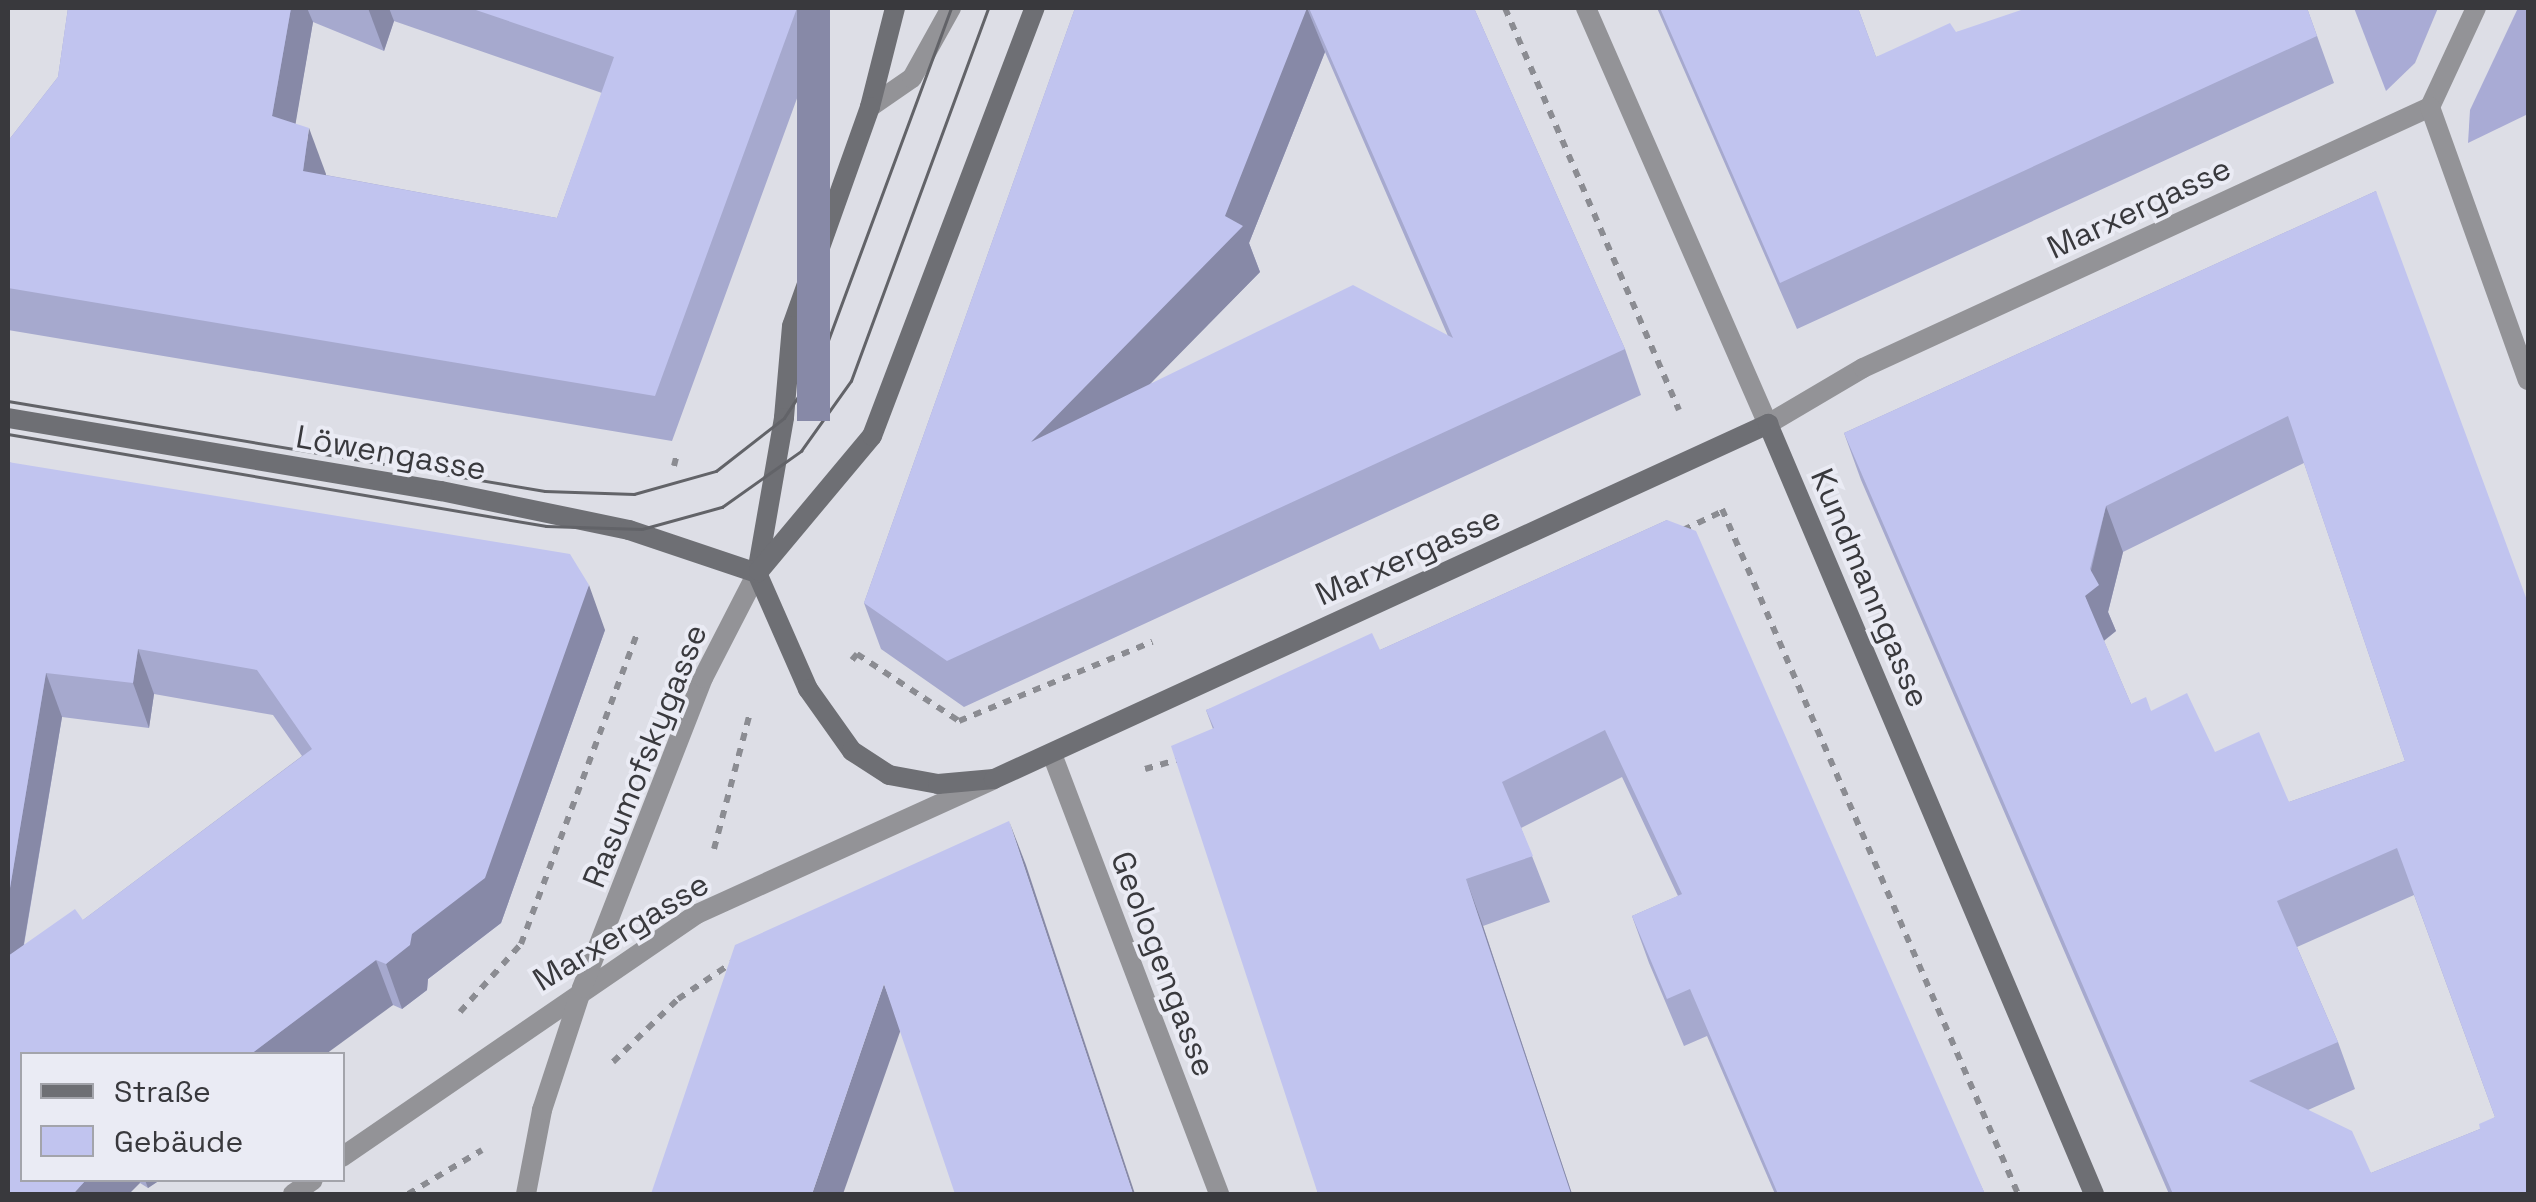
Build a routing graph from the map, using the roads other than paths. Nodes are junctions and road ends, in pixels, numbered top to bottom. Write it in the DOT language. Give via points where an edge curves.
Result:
graph roads {
  1 [pos="895,8"];
  2 [pos="950,8"];
  3 [pos="1035,8"];
  4 [pos="1586,8"];
  5 [pos="2476,8"];
  6 [pos="2430,107"];
  7 [pos="870,108"];
  8 [pos="2528,380"];
  9 [pos="8,418"];
  10 [pos="1768,424"];
  11 [pos="757,572"];
  12 [pos="1052,754"];
  13 [pos="994,780"];
  14 [pos="582,988"];
  15 [pos="345,1155"];
  16 [pos="526,1194"];
  17 [pos="1219,1194"];
  18 [pos="2094,1194"];
  1 -- 7 [label="street, Rasumofskygasse"];
  2 -- 7 [label="street" via="912,78"];
  3 -- 11 [label="street, Rasumofskygasse" via="872,436"];
  4 -- 10 [label="street, Kundmanngasse"];
  5 -- 6 [label="street"];
  6 -- 8 [label="street"];
  6 -- 10 [label="street, Marxergasse" via="1863,368"];
  7 -- 11 [label="street, Rasumofskygasse" via="792,326"];
  9 -- 11 [label="street, Löwengasse" via="441,490 629,530"];
  10 -- 12 [label="street, Marxergasse"];
  10 -- 18 [label="street, Kundmanngasse"];
  11 -- 13 [label="street" via="808,689 852,751 888,775 938,784"];
  11 -- 14 [label="street, Rasumofskygasse" via="703,678"];
  12 -- 13 [label="street, Marxergasse"];
  12 -- 17 [label="street, Geologengasse"];
  13 -- 14 [label="street, Marxergasse" via="697,914"];
  14 -- 15 [label="street, Marxergasse"];
  14 -- 16 [label="street, Rasumofskygasse" via="542,1110"];
}
